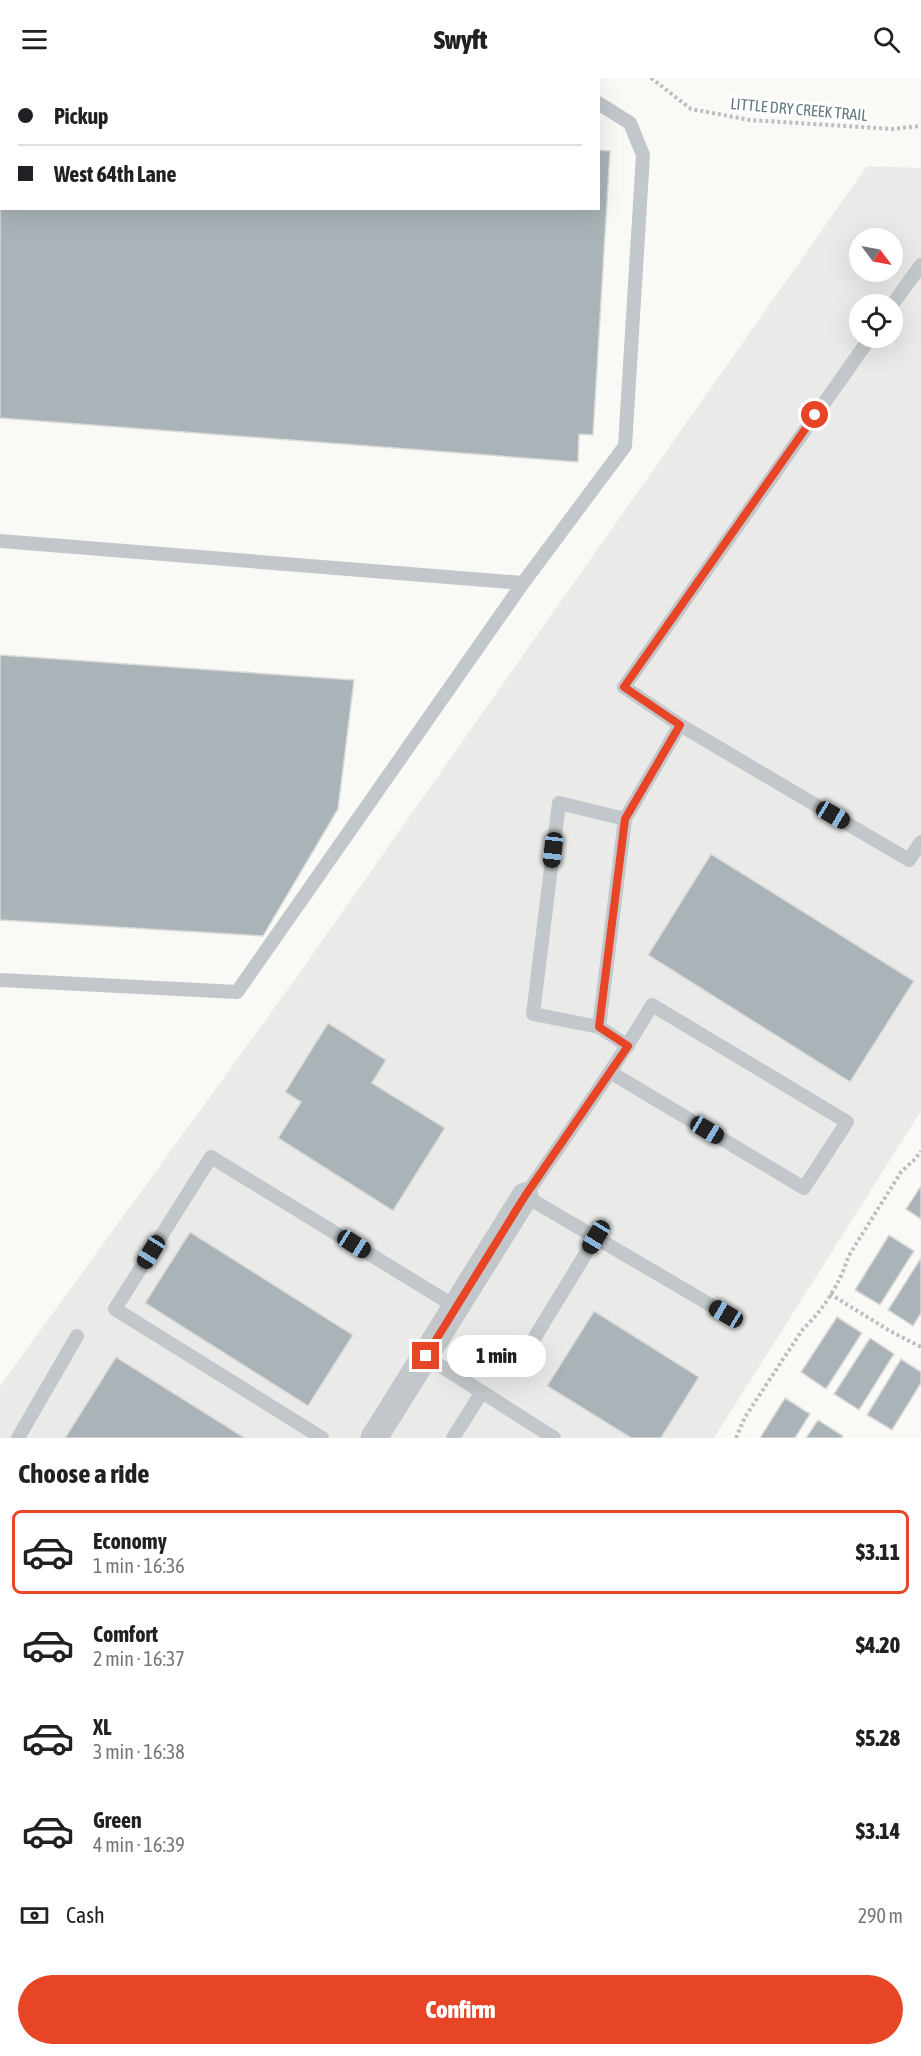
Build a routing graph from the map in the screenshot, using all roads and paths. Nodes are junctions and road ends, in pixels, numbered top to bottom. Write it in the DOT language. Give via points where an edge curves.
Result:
graph roads {
  1 [pos="651,78"];
  2 [pos="600,105"];
  3 [pos="921,126"];
  4 [pos="921,265"];
  5 [pos="900,294"];
  6 [pos="863,348"];
  7 [pos="0,541"];
  8 [pos="523,583"];
  9 [pos="680,725"];
  10 [pos="625,819"];
  11 [pos="921,842"];
  12 [pos="0,980"];
  13 [pos="599,1027"];
  14 [pos="628,1046"];
  15 [pos="610,1072"];
  16 [pos="921,1150"];
  17 [pos="525,1196"];
  18 [pos="596,1237"];
  19 [pos="830,1294"];
  20 [pos="456,1307"];
  21 [pos="726,1314"];
  22 [pos="77,1336"];
  23 [pos="921,1347"];
  24 [pos="527,1350"];
  25 [pos="426,1356"];
  26 [pos="482,1392"];
  27 [pos="18,1438"];
  28 [pos="322,1438"];
  29 [pos="374,1438"];
  30 [pos="453,1438"];
  31 [pos="554,1438"];
  32 [pos="736,1438"];
  1 -- 3 [label="path, LITTLE DRY CREEK TRAIL" via="691,109 750,120 892,129"];
  2 -- 8 [label="lane" via="630,123 644,155 625,446"];
  4 -- 5 [label="lane"];
  6 -- 9 [label="lane" via="624,687"];
  7 -- 8 [label="lane"];
  8 -- 12 [label="lane" via="237,992"];
  9 -- 10 [label="lane"];
  9 -- 11 [label="lane" via="909,860"];
  10 -- 13 [label="lane"];
  10 -- 13 [label="lane" via="559,803 533,1014"];
  13 -- 14 [label="lane"];
  14 -- 15 [label="lane"];
  14 -- 15 [label="lane" via="652,1005 847,1122 804,1188"];
  15 -- 17 [label="lane"];
  16 -- 19 [label="path" via="902,1172 848,1257"];
  17 -- 18 [label="lane"];
  17 -- 20 [label="street"];
  18 -- 21 [label="lane"];
  18 -- 24 [label="lane"];
  19 -- 23 [label="path"];
  19 -- 32 [label="path" via="745,1417"];
  20 -- 25 [label="street"];
  20 -- 28 [label="lane" via="211,1157 115,1309"];
  22 -- 27 [label="lane"];
  25 -- 26 [label="lane"];
  25 -- 29 [label="street"];
  26 -- 30 [label="lane"];
  26 -- 31 [label="lane"];
}
